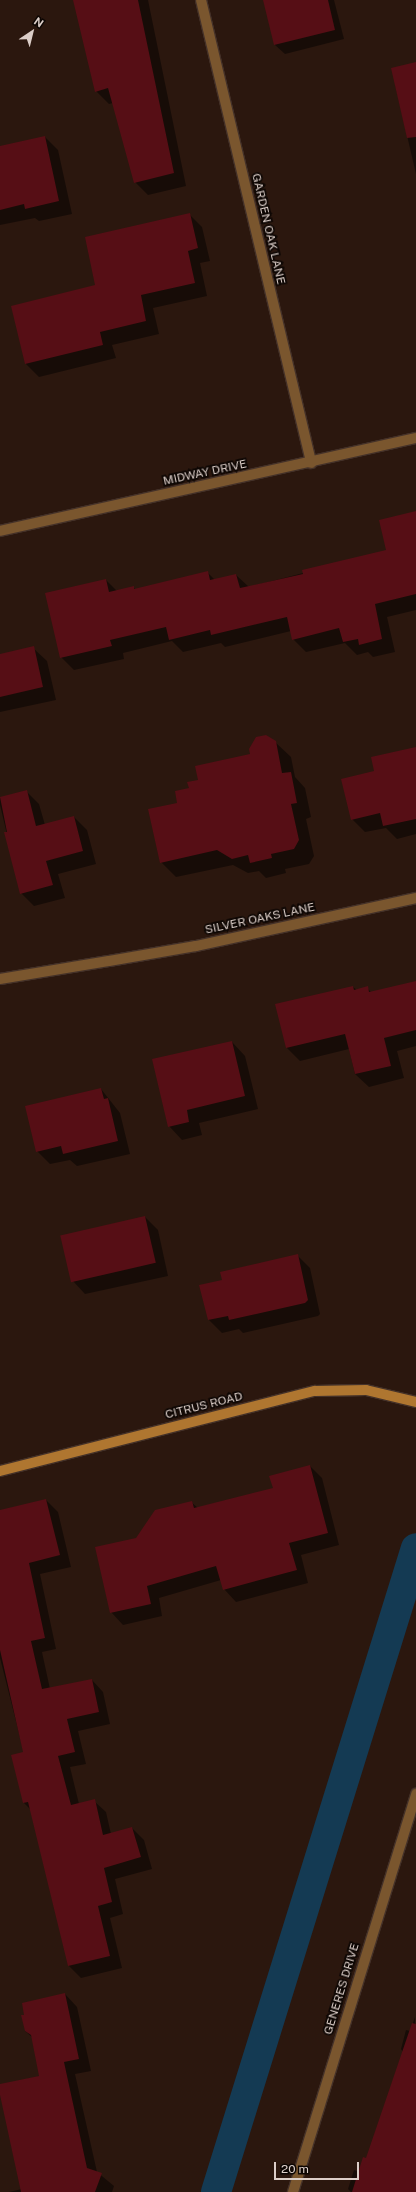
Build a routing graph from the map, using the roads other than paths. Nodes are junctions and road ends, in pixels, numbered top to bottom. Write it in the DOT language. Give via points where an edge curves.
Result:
graph roads {
  1 [pos="201,0"];
  2 [pos="416,438"];
  3 [pos="311,463"];
  4 [pos="0,531"];
  5 [pos="416,898"];
  6 [pos="0,980"];
  7 [pos="416,1402"];
  8 [pos="0,1471"];
  9 [pos="416,1794"];
  10 [pos="293,2192"];
  1 -- 3 [label="street, GARDEN OAK LANE"];
  2 -- 3 [label="street, MIDWAY DRIVE"];
  3 -- 4 [label="street, MIDWAY DRIVE"];
  5 -- 6 [label="street, SILVER OAKS LANE" via="196,946"];
  7 -- 8 [label="street, CITRUS ROAD" via="366,1390 315,1391"];
  9 -- 10 [label="street, GENERES DRIVE"];
}
